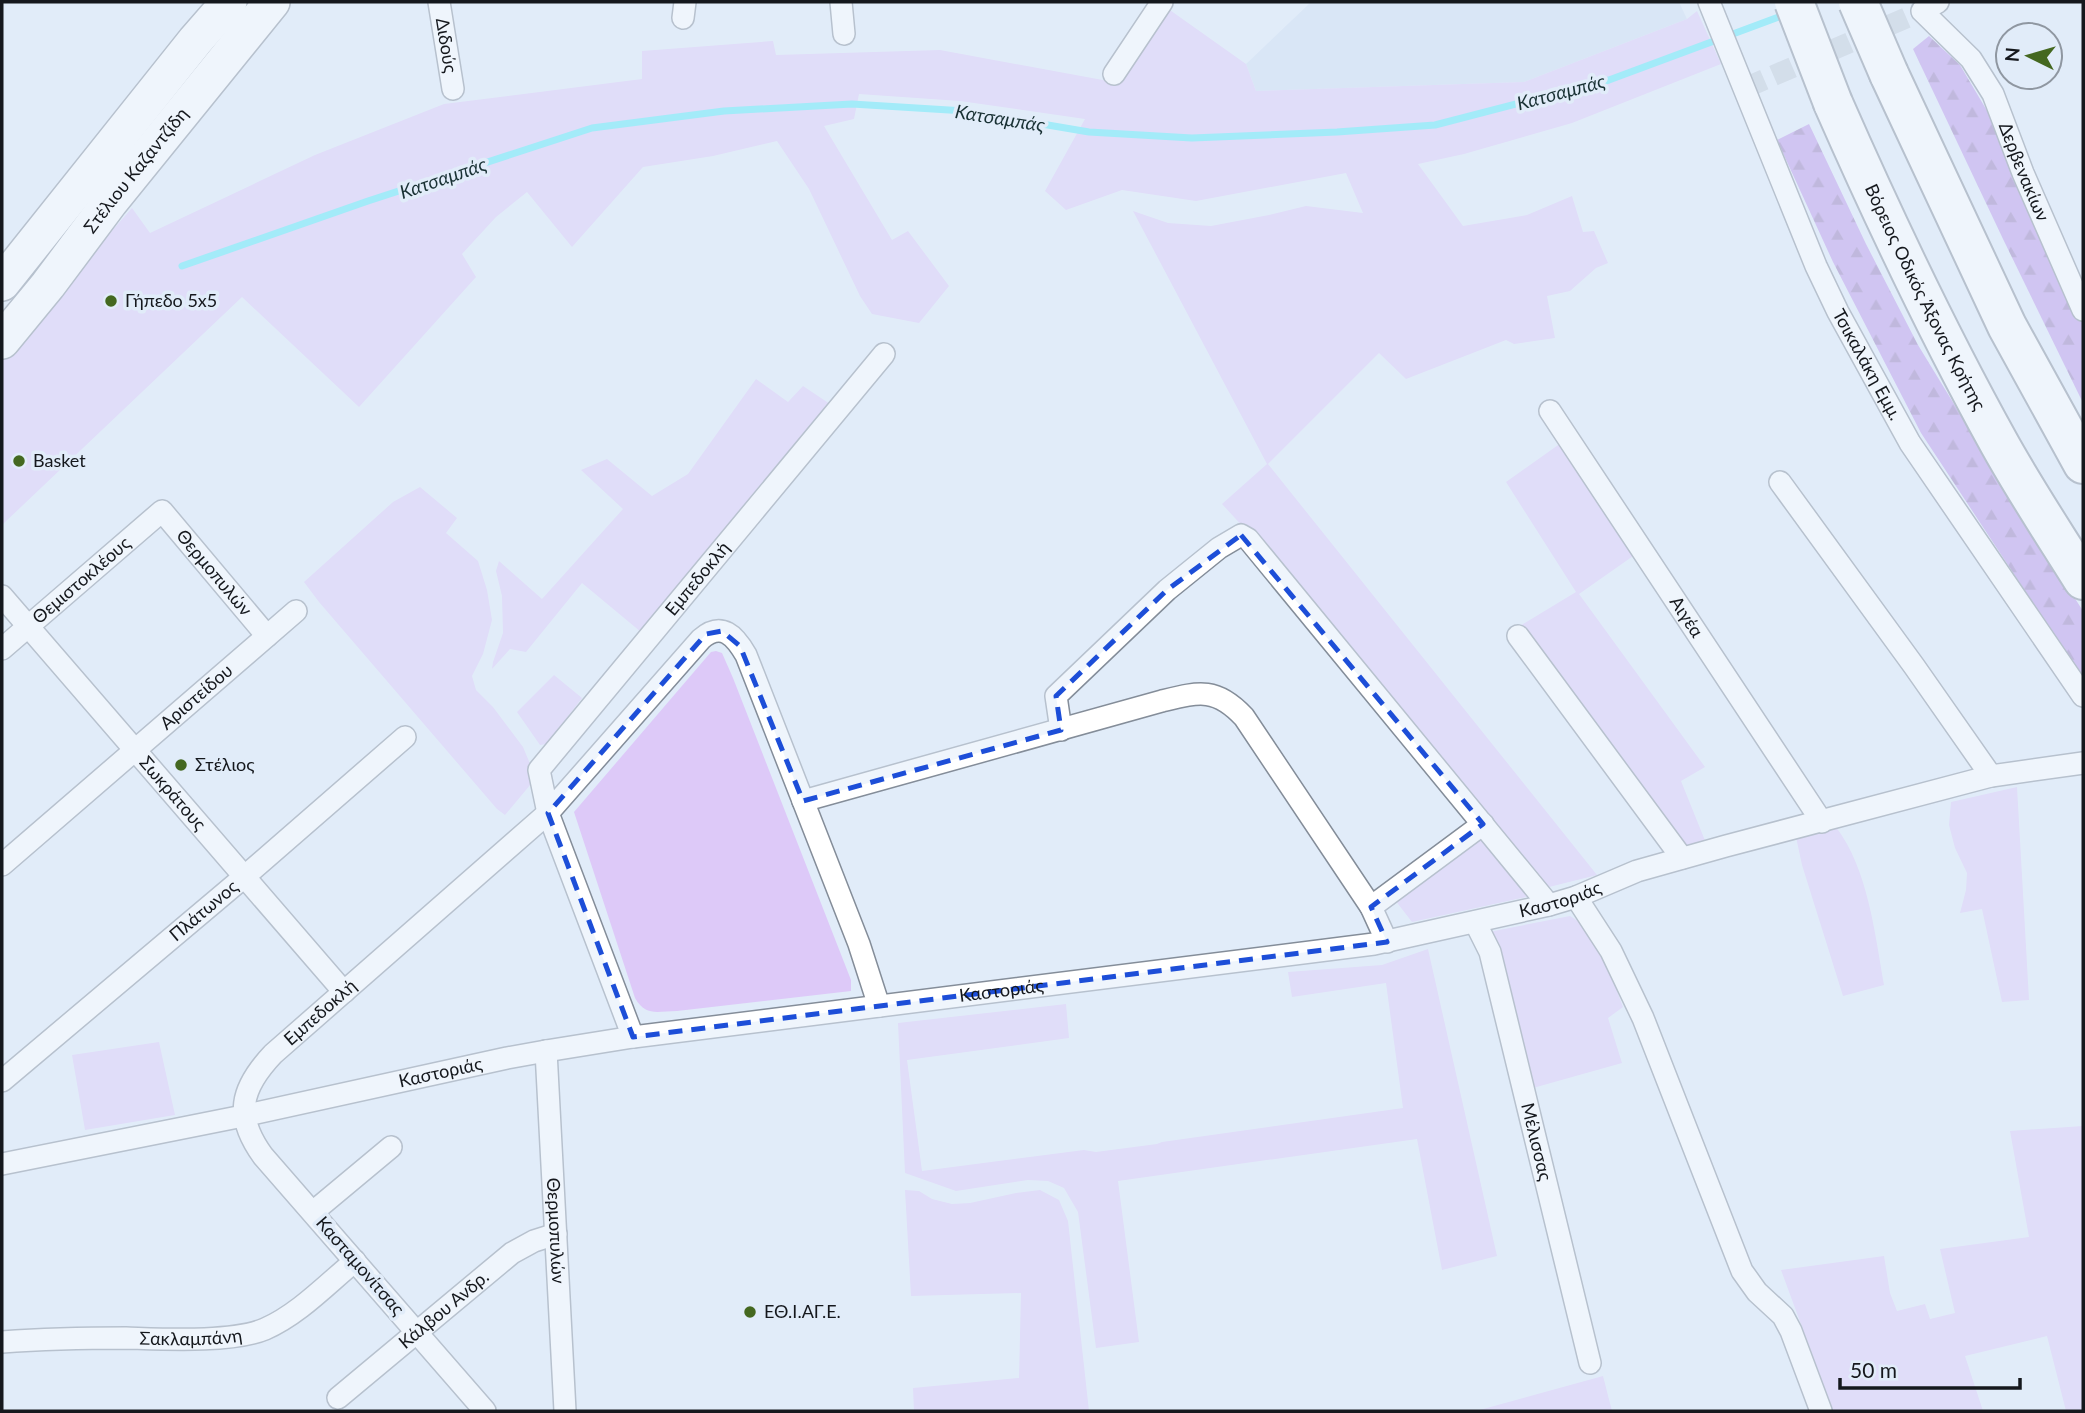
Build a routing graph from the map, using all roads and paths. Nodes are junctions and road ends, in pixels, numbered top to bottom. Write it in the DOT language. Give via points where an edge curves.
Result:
graph roads {
  1 [pos="229,2"];
  2 [pos="272,2"];
  3 [pos="439,2"];
  4 [pos="841,2"];
  5 [pos="1162,2"];
  6 [pos="1709,2"];
  7 [pos="1794,2"];
  8 [pos="1858,2"];
  9 [pos="1930,6"];
  10 [pos="844,34"];
  11 [pos="1114,74"];
  12 [pos="453,89"];
  13 [pos="5,269"];
  14 [pos="2083,310"];
  15 [pos="2,341"];
  16 [pos="884,354"];
  17 [pos="1550,411"];
  18 [pos="2083,464"];
  19 [pos="1780,482"];
  20 [pos="162,512"];
  21 [pos="2083,580"];
  22 [pos="2,596"];
  23 [pos="296,611"];
  24 [pos="28,626"];
  25 [pos="267,636"];
  26 [pos="1518,636"];
  27 [pos="2,649"];
  28 [pos="2083,696"];
  29 [pos="1062,730"];
  30 [pos="405,737"];
  31 [pos="136,751"];
  32 [pos="2083,763"];
  33 [pos="1991,776"];
  34 [pos="803,802"];
  35 [pos="548,813"];
  36 [pos="1822,822"];
  37 [pos="1483,824"];
  38 [pos="1682,858"];
  39 [pos="2,865"];
  40 [pos="244,877"];
  41 [pos="1576,897"];
  42 [pos="1549,905"];
  43 [pos="1371,907"];
  44 [pos="1475,922"];
  45 [pos="1387,942"];
  46 [pos="344,992"];
  47 [pos="878,1006"];
  48 [pos="633,1037"];
  49 [pos="546,1051"];
  50 [pos="2,1081"];
  51 [pos="243,1116"];
  52 [pos="391,1147"];
  53 [pos="2,1164"];
  54 [pos="313,1212"];
  55 [pos="556,1234"];
  56 [pos="355,1261"];
  57 [pos="417,1332"];
  58 [pos="2,1342"];
  59 [pos="1590,1363"];
  60 [pos="338,1398"];
  61 [pos="485,1411"];
  62 [pos="565,1411"];
  63 [pos="1821,1411"];
  1 -- 13 [label="main road, Στέλιου Καζαντζίδη"];
  2 -- 15 [label="main road, Στέλιου Καζαντζίδη"];
  3 -- 12 [label="street, Διδούς"];
  4 -- 10 [label="street"];
  5 -- 11 [label="street"];
  6 -- 28 [label="street, Τσικαλάκη Εμμ." via="1844,324 1910,443"];
  7 -- 21 [label="highway, Βόρειος Οδικός Άξονας Κρήτης, bridge" via="1833,103 1908,270 2000,446"];
  8 -- 18 [label="highway, bridge" via="2007,326"];
  9 -- 14 [label="street, Δερβενακίων" via="1993,94 2022,173"];
  16 -- 35 [label="street, Εμπεδοκλή" via="539,770"];
  17 -- 36 [label="street, Αιγέα"];
  19 -- 33 [label="street"];
  20 -- 24 [label="street, Θεμιστοκλέους"];
  20 -- 25 [label="street, Θερμοπυλών"];
  22 -- 24 [label="street, Σωκράτους"];
  23 -- 25 [label="street, Αριστείδου"];
  24 -- 27 [label="street, Θεμιστοκλέους"];
  24 -- 31 [label="street, Σωκράτους"];
  25 -- 31 [label="street, Αριστείδου"];
  26 -- 38 [label="street"];
  29 -- 34 [label="street"];
  29 -- 37 [label="street" via="1056,696 1167,590 1241,536"];
  29 -- 43 [label="street" via="1185,695 1206,693 1221,698 1244,718"];
  30 -- 40 [label="street, Πλάτωνος"];
  31 -- 39 [label="street, Αριστείδου"];
  31 -- 40 [label="street, Σωκράτους"];
  32 -- 33 [label="street, Καστοριάς"];
  33 -- 36 [label="street, Καστοριάς"];
  34 -- 35 [label="street, Εμπεδοκλή" via="746,655 735,639 712,631"];
  34 -- 47 [label="street" via="859,944"];
  35 -- 46 [label="street, Εμπεδοκλή"];
  35 -- 48 [label="street"];
  36 -- 38 [label="street, Καστοριάς"];
  37 -- 42 [label="street"];
  37 -- 43 [label="street"];
  38 -- 41 [label="street, Καστοριάς"];
  40 -- 46 [label="street, Σωκράτους"];
  40 -- 50 [label="street, Πλάτωνος"];
  41 -- 42 [label="street, Καστοριάς"];
  41 -- 63 [label="street" via="1611,950 1643,1018 1742,1271 1783,1316"];
  42 -- 44 [label="street, Καστοριάς"];
  43 -- 45 [label="street"];
  44 -- 45 [label="street, Καστοριάς"];
  44 -- 59 [label="street, Μέλισσας" via="1490,952"];
  45 -- 47 [label="street, Καστοριάς"];
  46 -- 51 [label="street, Εμπεδοκλή" via="264,1065 246,1096"];
  47 -- 48 [label="street, Καστοριάς"];
  48 -- 49 [label="street, Καστοριάς"];
  49 -- 51 [label="street, Καστοριάς"];
  49 -- 55 [label="street, Θερμοπυλών"];
  51 -- 53 [label="street, Καστοριάς"];
  51 -- 54 [label="street, Κασταμονίτσας" via="255,1146"];
  52 -- 54 [label="street"];
  54 -- 56 [label="street, Κασταμονίτσας"];
  55 -- 57 [label="street, Κάλβου Ανδρ." via="512,1253"];
  55 -- 62 [label="street, Θερμοπυλών"];
  56 -- 57 [label="street, Κασταμονίτσας"];
  56 -- 58 [label="street, Σακλαμπάνη" via="288,1316 249,1333"];
  57 -- 60 [label="street, Κάλβου Ανδρ."];
  57 -- 61 [label="street, Κασταμονίτσας"];
}
